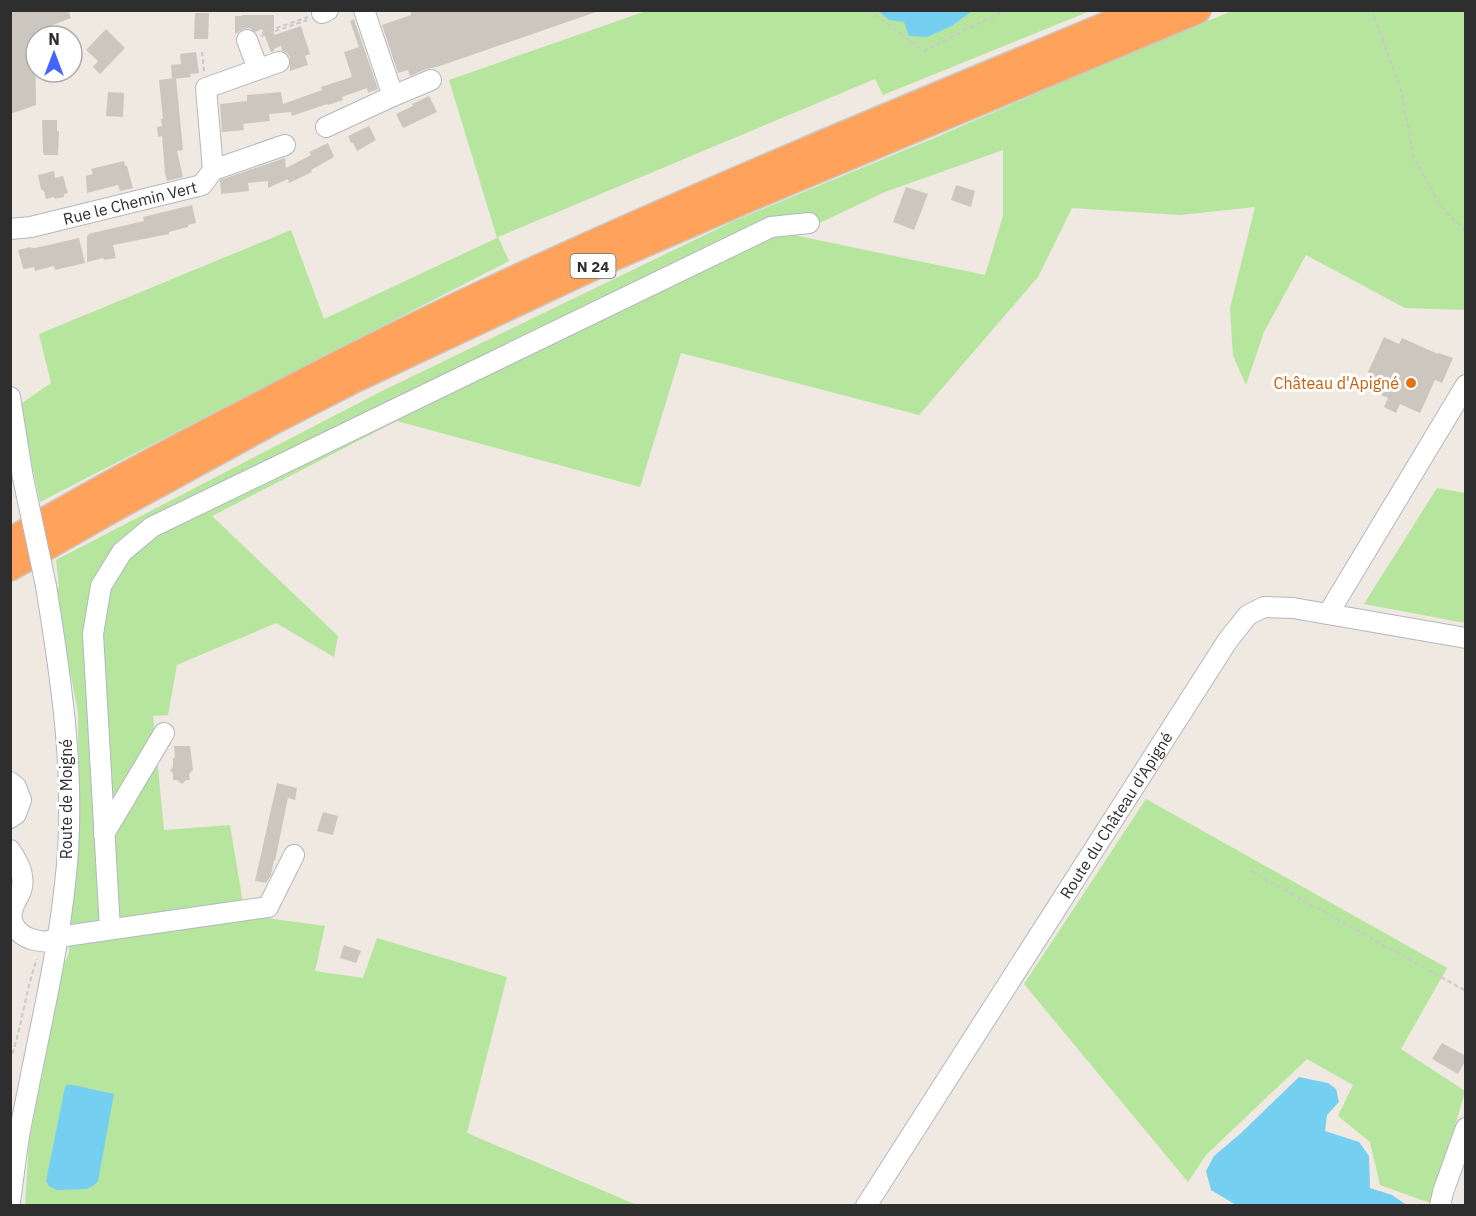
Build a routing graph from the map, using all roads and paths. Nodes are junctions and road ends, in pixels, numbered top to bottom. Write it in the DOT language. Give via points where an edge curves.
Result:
graph roads {
  1 [pos="363,10"];
  2 [pos="869,10"];
  3 [pos="1005,10"];
  4 [pos="1144,10"];
  5 [pos="1197,10"];
  6 [pos="1372,10"];
  7 [pos="325,12"];
  8 [pos="247,40"];
  9 [pos="279,62"];
  10 [pos="258,69"];
  11 [pos="431,80"];
  12 [pos="393,96"];
  13 [pos="326,127"];
  14 [pos="285,145"];
  15 [pos="213,170"];
  16 [pos="809,223"];
  17 [pos="10,229"];
  18 [pos="1466,232"];
  19 [pos="1466,384"];
  20 [pos="10,397"];
  21 [pos="10,542"];
  22 [pos="10,567"];
  23 [pos="1328,614"];
  24 [pos="1466,638"];
  25 [pos="164,733"];
  26 [pos="10,782"];
  27 [pos="10,818"];
  28 [pos="104,834"];
  29 [pos="10,850"];
  30 [pos="294,855"];
  31 [pos="1251,871"];
  32 [pos="110,929"];
  33 [pos="53,939"];
  34 [pos="1466,992"];
  35 [pos="10,1061"];
  36 [pos="1466,1128"];
  37 [pos="10,1201"];
  38 [pos="1466,1201"];
  39 [pos="866,1206"];
  40 [pos="1440,1206"];
  41 [pos="1464,1206"];
  1 -- 12 [label="street"];
  2 -- 3 [label="path" via="924,51"];
  4 -- 21 [label="highway, N 24" via="488,291 193,440"];
  5 -- 22 [label="highway, N 24" via="615,256 272,421"];
  6 -- 18 [label="path" via="1401,90 1414,158 1441,206"];
  7 -- 7 [label="path" via="260,34 259,36 311,19"];
  8 -- 10 [label="street"];
  9 -- 10 [label="street, Rue le Chemin Vert"];
  10 -- 15 [label="street, Rue le Chemin Vert" via="206,88"];
  11 -- 12 [label="street"];
  12 -- 13 [label="street"];
  14 -- 15 [label="street"];
  15 -- 17 [label="street, Rue le Chemin Vert" via="202,185"];
  16 -- 28 [label="street" via="771,227 152,527 122,552 101,586 93,634"];
  19 -- 23 [label="street"];
  20 -- 33 [label="street, Route de Moigné, bridge" via="46,586 66,728 66,883"];
  23 -- 24 [label="street, Route du Château d'Apigné"];
  23 -- 39 [label="street, Route du Château d'Apigné" via="1264,607 1248,615 1228,640"];
  25 -- 28 [label="street"];
  26 -- 27 [label="street" via="16,786 21,800 16,814"];
  28 -- 32 [label="street"];
  29 -- 33 [label="street" via="23,876 12,910 13,923 26,937 38,941"];
  30 -- 32 [label="street" via="268,907"];
  31 -- 34 [label="path"];
  32 -- 33 [label="street"];
  33 -- 35 [label="path" via="39,952"];
  33 -- 37 [label="street, Route de Moigné"];
  36 -- 40 [label="street"];
  38 -- 41 [label="path"];
}
